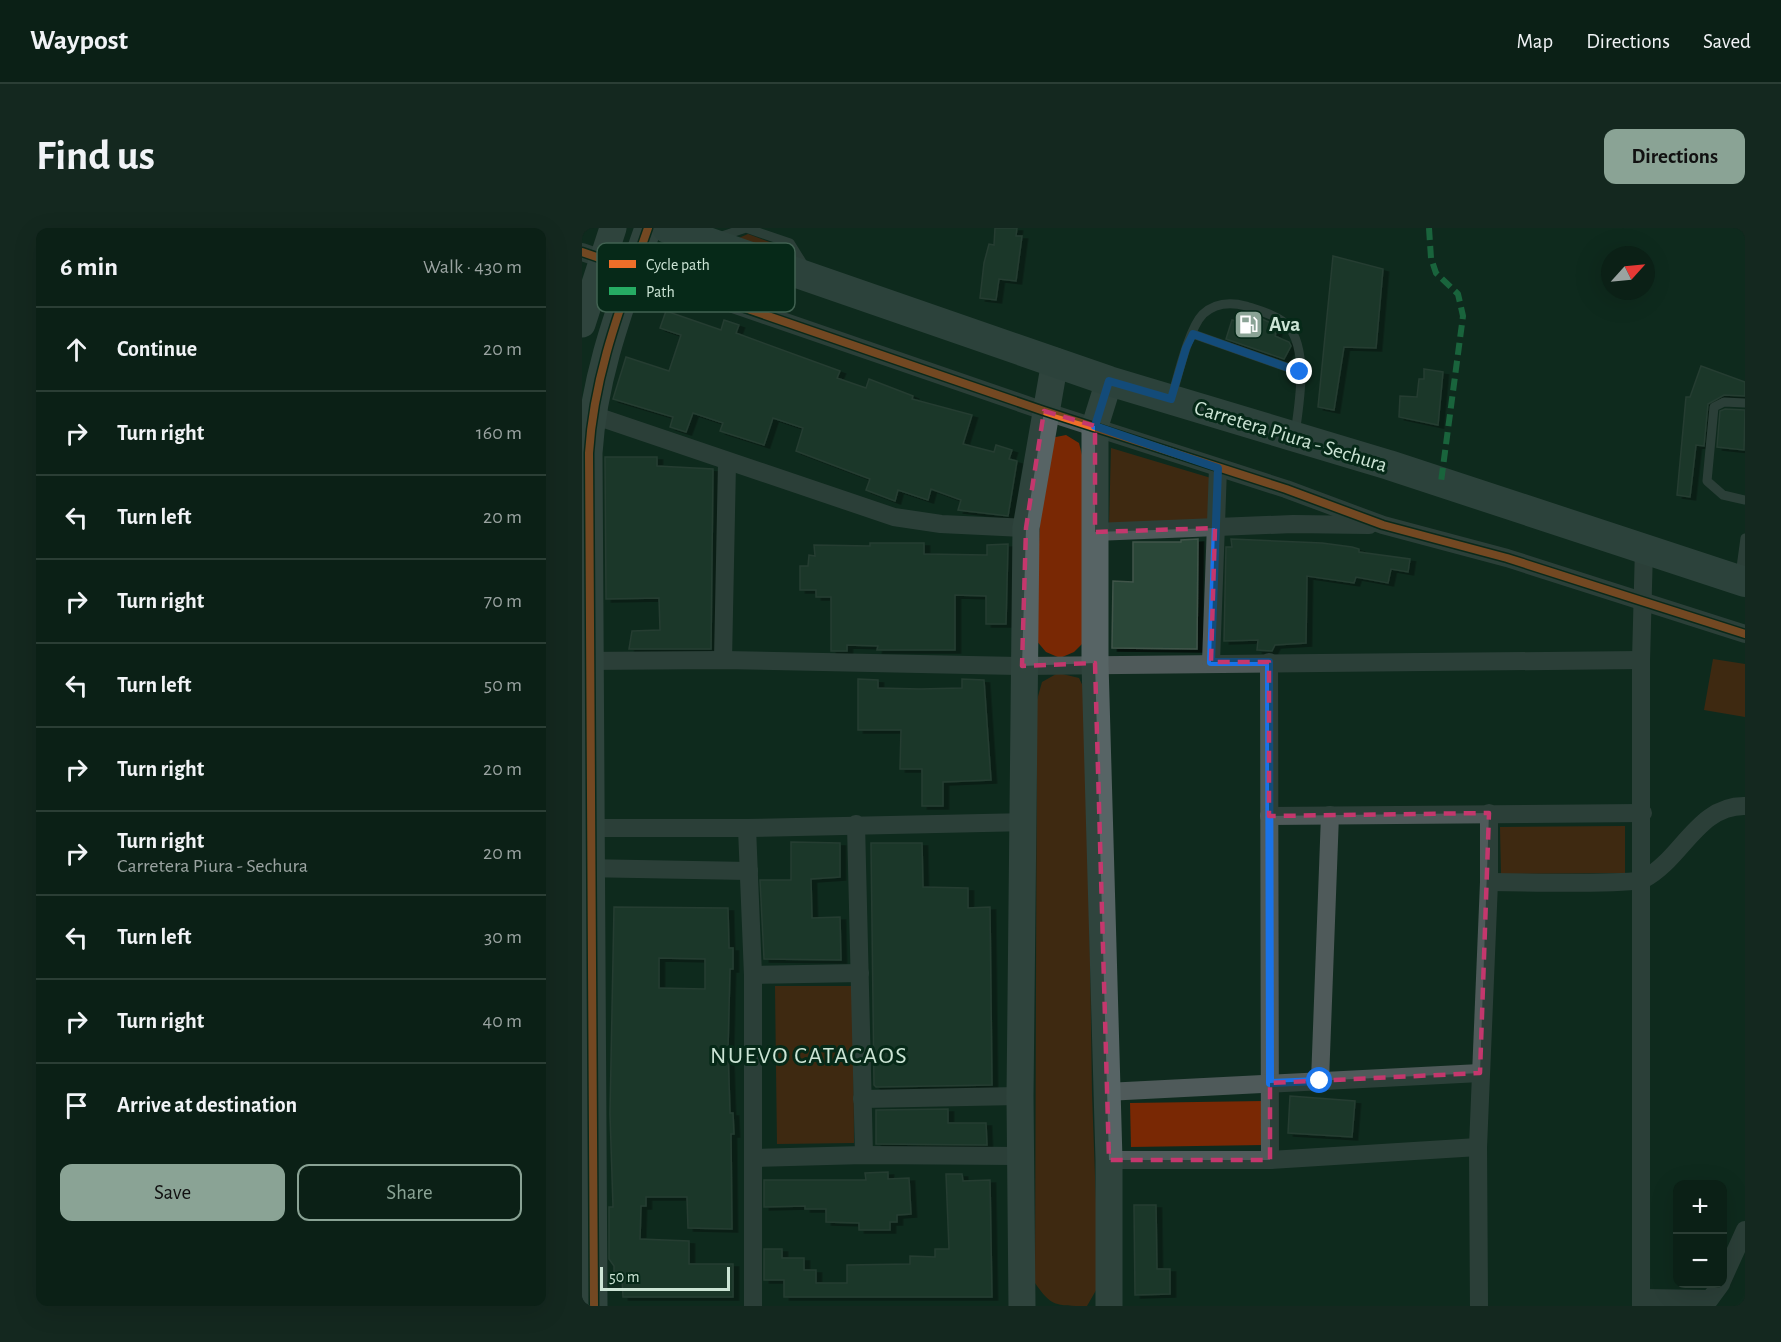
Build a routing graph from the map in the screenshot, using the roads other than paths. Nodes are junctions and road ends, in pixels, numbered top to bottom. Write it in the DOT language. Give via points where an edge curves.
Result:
graph roads {
  1 [pos="613,228"];
  2 [pos="648,228"];
  3 [pos="667,228"];
  4 [pos="602,243"];
  5 [pos="643,243"];
  6 [pos="711,243"];
  7 [pos="593,256"];
  8 [pos="795,272"];
  9 [pos="619,312"];
  10 [pos="757,312"];
  11 [pos="582,324"];
  12 [pos="1193,334"];
  13 [pos="1054,361"];
  14 [pos="1300,372"];
  15 [pos="1109,381"];
  16 [pos="1171,399"];
  17 [pos="1745,403"];
  18 [pos="1044,411"];
  19 [pos="587,413"];
  20 [pos="1095,426"];
  21 [pos="1295,436"];
  22 [pos="727,463"];
  23 [pos="1218,468"];
  24 [pos="1745,500"];
  25 [pos="1383,525"];
  26 [pos="1026,528"];
  27 [pos="1215,528"];
  28 [pos="1095,532"];
  29 [pos="1745,538"];
  30 [pos="1644,549"];
  31 [pos="1742,581"];
  32 [pos="1643,603"];
  33 [pos="1745,634"];
  34 [pos="723,660"];
  35 [pos="1641,660"];
  36 [pos="587,662"];
  37 [pos="1211,662"];
  38 [pos="1269,662"];
  39 [pos="1095,663"];
  40 [pos="1023,666"];
  41 [pos="1745,806"];
  42 [pos="1489,813"];
  43 [pos="1643,813"];
  44 [pos="1330,815"];
  45 [pos="1269,816"];
  46 [pos="1024,822"];
  47 [pos="856,824"];
  48 [pos="586,828"];
  49 [pos="747,828"];
  50 [pos="586,868"];
  51 [pos="748,872"];
  52 [pos="1643,880"];
  53 [pos="1489,882"];
  54 [pos="860,973"];
  55 [pos="753,975"];
  56 [pos="1480,1073"];
  57 [pos="1320,1081"];
  58 [pos="1270,1083"];
  59 [pos="1106,1092"];
  60 [pos="1020,1096"];
  61 [pos="862,1099"];
  62 [pos="1478,1147"];
  63 [pos="864,1155"];
  64 [pos="1022,1156"];
  65 [pos="753,1158"];
  66 [pos="1109,1160"];
  67 [pos="1270,1160"];
  68 [pos="1745,1230"];
  69 [pos="1727,1271"];
  70 [pos="1718,1288"];
  71 [pos="1641,1302"];
  72 [pos="594,1306"];
  73 [pos="753,1306"];
  74 [pos="1022,1306"];
  75 [pos="1108,1306"];
  76 [pos="1479,1306"];
  1 -- 4 [label="street"];
  2 -- 5 [label="street"];
  3 -- 6 [label="main road, Carretera Piura - Sechura"];
  7 -- 11 [label="street"];
  8 -- 13 [label="main road, Carretera Piura - Sechura"];
  9 -- 19 [label="street"];
  10 -- 18 [label="street"];
  12 -- 14 [label="lane"];
  12 -- 14 [label="lane" via="1203,315 1218,306 1232,302 1258,310 1287,325 1296,341"];
  12 -- 16 [label="lane"];
  13 -- 15 [label="main road, Carretera Piura - Sechura"];
  13 -- 18 [label="street"];
  14 -- 21 [label="lane" via="1302,386"];
  15 -- 16 [label="main road, Carretera Piura - Sechura"];
  15 -- 20 [label="street"];
  16 -- 21 [label="main road, Carretera Piura - Sechura"];
  17 -- 24 [label="lane" via="1724,402 1714,407 1707,481 1723,495"];
  18 -- 20 [label="street"];
  18 -- 26 [label="street"];
  19 -- 22 [label="street"];
  19 -- 36 [label="street"];
  20 -- 23 [label="street"];
  20 -- 28 [label="street"];
  21 -- 30 [label="main road, Carretera Piura - Sechura"];
  22 -- 26 [label="street" via="894,517 941,524"];
  22 -- 34 [label="street"];
  23 -- 25 [label="street"];
  23 -- 27 [label="street"];
  25 -- 27 [label="street"];
  25 -- 32 [label="street" via="1507,558"];
  26 -- 40 [label="street"];
  27 -- 28 [label="street"];
  27 -- 37 [label="street"];
  28 -- 39 [label="street"];
  29 -- 31 [label="lane"];
  30 -- 31 [label="main road, Carretera Piura - Sechura"];
  30 -- 32 [label="street"];
  32 -- 33 [label="street"];
  32 -- 35 [label="street"];
  34 -- 36 [label="street"];
  34 -- 40 [label="street"];
  35 -- 38 [label="street"];
  35 -- 43 [label="street"];
  36 -- 48 [label="street"];
  37 -- 38 [label="street"];
  37 -- 39 [label="street"];
  38 -- 45 [label="street"];
  39 -- 40 [label="street"];
  39 -- 59 [label="street"];
  40 -- 46 [label="street"];
  41 -- 52 [label="street" via="1721,809 1700,824 1667,862"];
  42 -- 43 [label="street"];
  42 -- 44 [label="street"];
  42 -- 53 [label="street"];
  43 -- 52 [label="street"];
  44 -- 45 [label="street"];
  44 -- 57 [label="street"];
  45 -- 58 [label="street"];
  46 -- 47 [label="street"];
  46 -- 60 [label="street"];
  47 -- 49 [label="street"];
  47 -- 54 [label="street"];
  48 -- 49 [label="street"];
  48 -- 50 [label="street"];
  49 -- 51 [label="street"];
  50 -- 51 [label="street"];
  50 -- 72 [label="street"];
  51 -- 55 [label="street"];
  52 -- 53 [label="street"];
  52 -- 71 [label="street"];
  53 -- 56 [label="street"];
  54 -- 55 [label="street"];
  54 -- 61 [label="street"];
  55 -- 65 [label="street"];
  56 -- 57 [label="street"];
  56 -- 62 [label="street"];
  57 -- 58 [label="street"];
  58 -- 59 [label="street"];
  58 -- 67 [label="street"];
  59 -- 66 [label="street"];
  60 -- 61 [label="street"];
  60 -- 64 [label="street"];
  61 -- 63 [label="street"];
  62 -- 67 [label="street"];
  62 -- 76 [label="street"];
  63 -- 64 [label="street"];
  63 -- 65 [label="street"];
  64 -- 74 [label="street"];
  65 -- 73 [label="street"];
  66 -- 67 [label="street"];
  66 -- 75 [label="street"];
  68 -- 69 [label="street"];
  70 -- 71 [label="street" via="1710,1299"];
}
